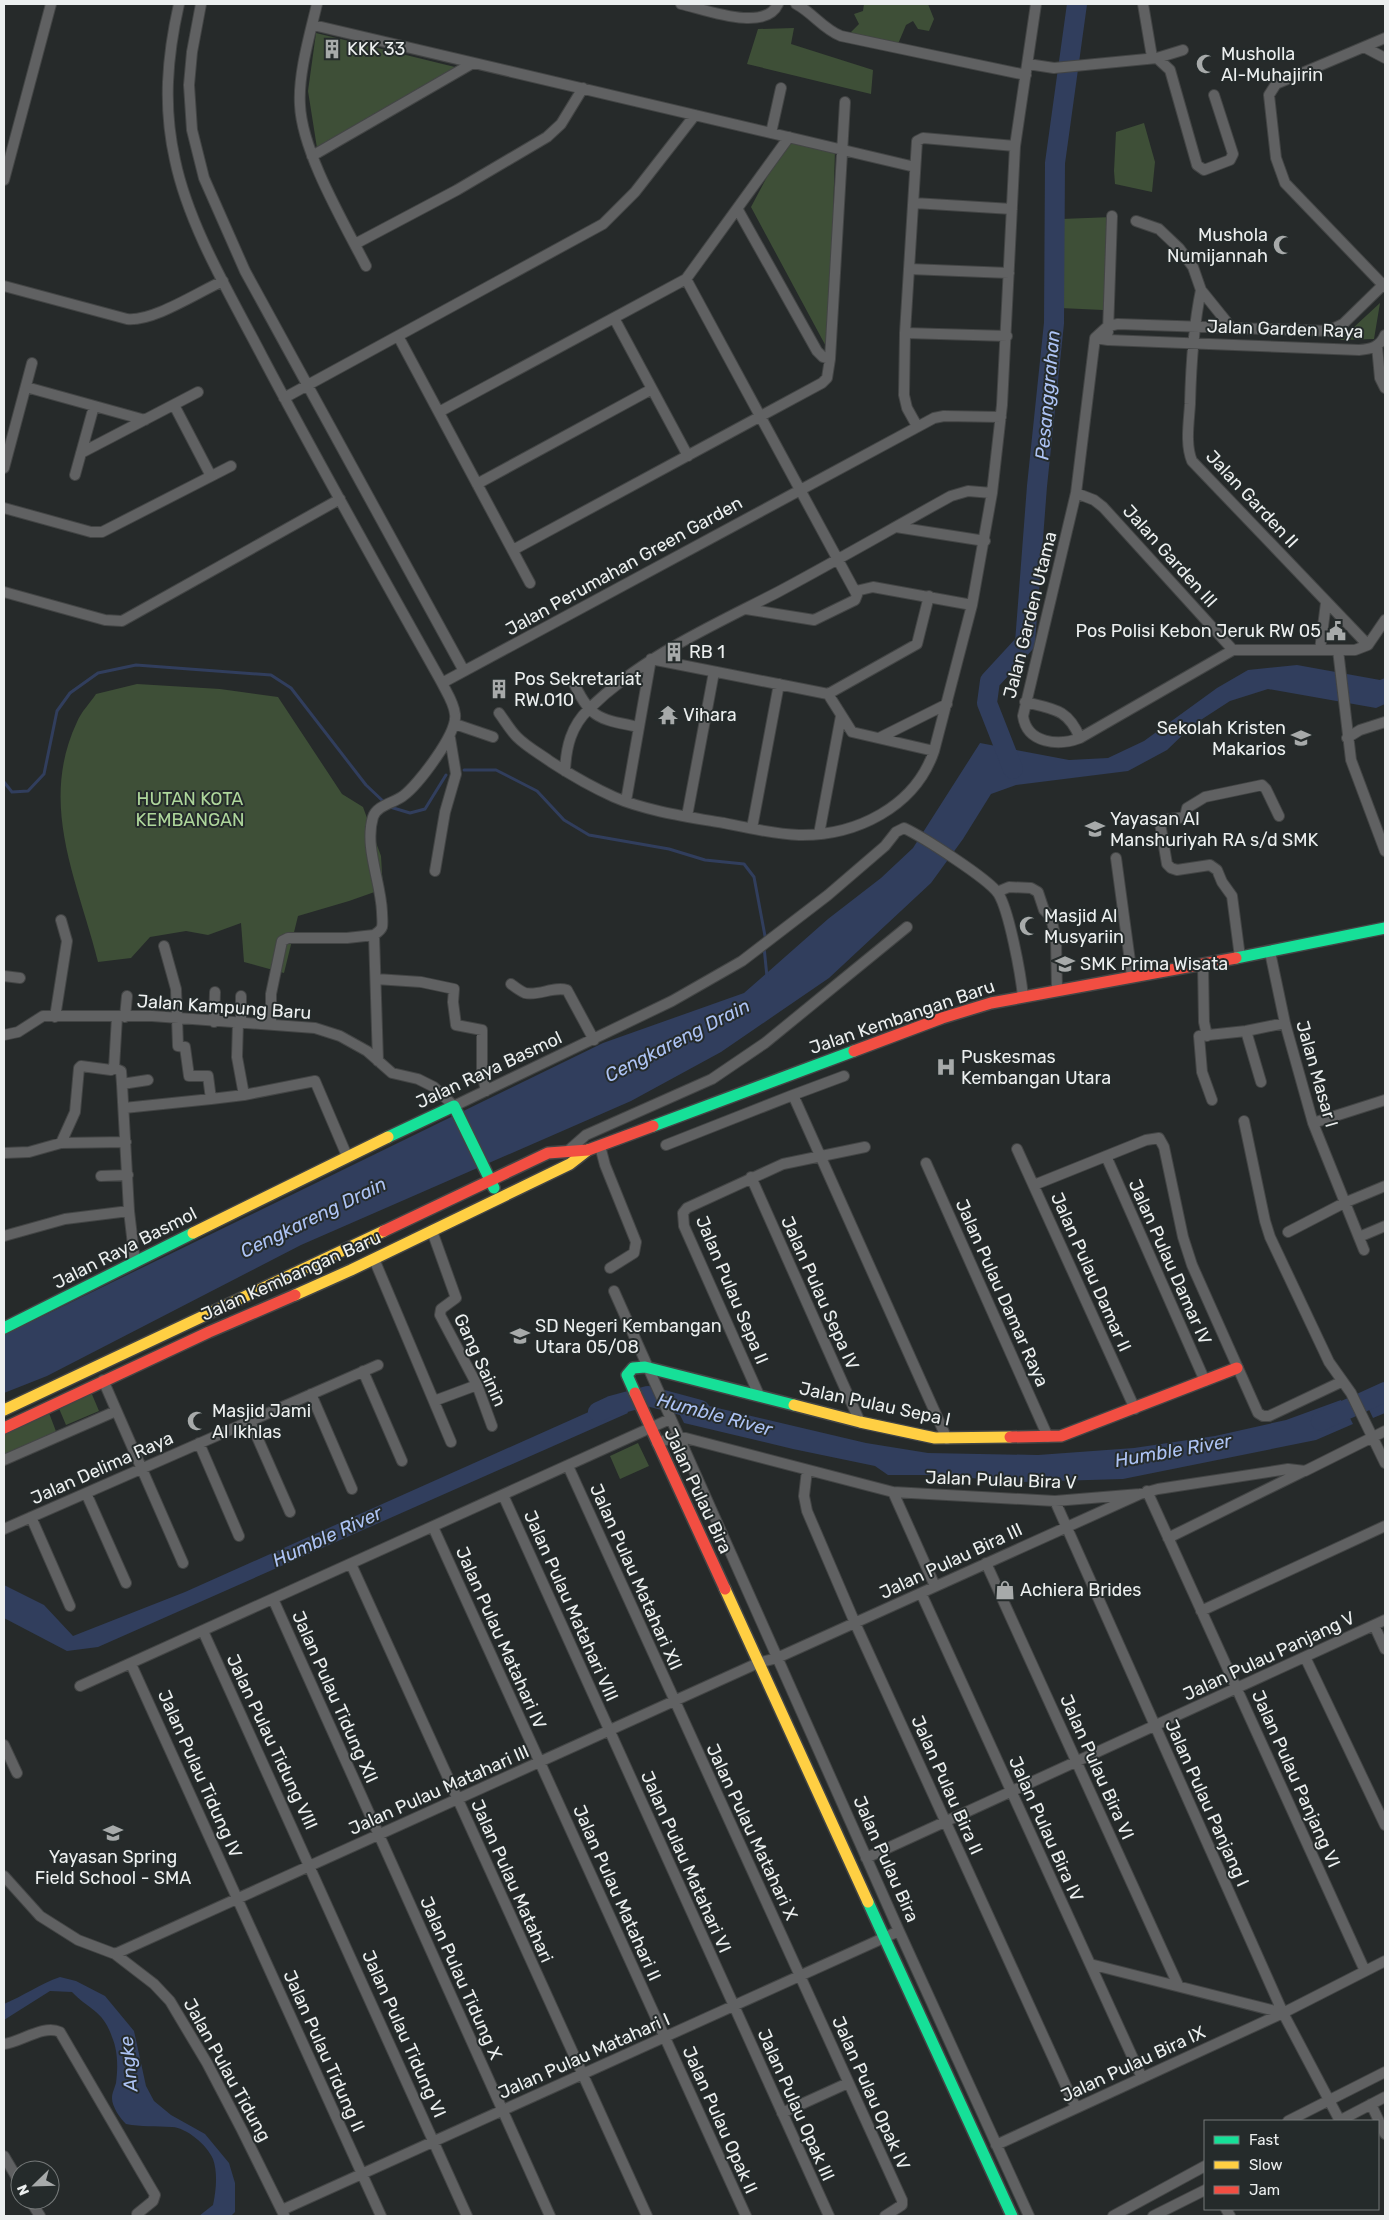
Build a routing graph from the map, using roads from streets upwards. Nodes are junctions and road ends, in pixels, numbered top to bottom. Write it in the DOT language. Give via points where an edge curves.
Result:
graph roads {
  1 [pos="51,4"];
  2 [pos="179,4"];
  3 [pos="201,4"];
  4 [pos="317,4"];
  5 [pos="681,4"];
  6 [pos="778,4"];
  7 [pos="796,4"];
  8 [pos="1036,4"];
  9 [pos="1143,4"];
  10 [pos="312,25"];
  11 [pos="1385,38"];
  12 [pos="1364,46"];
  13 [pos="1182,50"];
  14 [pos="1154,57"];
  15 [pos="1385,58"];
  16 [pos="473,62"];
  17 [pos="1028,64"];
  18 [pos="1026,75"];
  19 [pos="583,88"];
  20 [pos="781,88"];
  21 [pos="1214,95"];
  22 [pos="845,102"];
  23 [pos="696,115"];
  24 [pos="771,133"];
  25 [pos="789,137"];
  26 [pos="1015,146"];
  27 [pos="842,149"];
  28 [pos="312,156"];
  29 [pos="915,167"];
  30 [pos="4,180"];
  31 [pos="914,203"];
  32 [pos="1012,209"];
  33 [pos="738,210"];
  34 [pos="1112,216"];
  35 [pos="1136,221"];
  36 [pos="355,244"];
  37 [pos="366,266"];
  38 [pos="909,269"];
  39 [pos="1009,272"];
  40 [pos="686,279"];
  41 [pos="223,281"];
  42 [pos="1385,285"];
  43 [pos="4,286"];
  44 [pos="1201,290"];
  45 [pos="614,318"];
  46 [pos="1108,326"];
  47 [pos="1193,326"];
  48 [pos="1230,326"];
  49 [pos="1328,331"];
  50 [pos="906,333"];
  51 [pos="1385,335"];
  52 [pos="398,336"];
  53 [pos="1007,336"];
  54 [pos="1095,338"];
  55 [pos="1108,340"];
  56 [pos="1192,343"];
  57 [pos="1377,346"];
  58 [pos="1328,348"];
  59 [pos="830,359"];
  60 [pos="32,364"];
  61 [pos="306,386"];
  62 [pos="26,387"];
  63 [pos="1385,388"];
  64 [pos="652,389"];
  65 [pos="198,392"];
  66 [pos="284,398"];
  67 [pos="174,405"];
  68 [pos="94,406"];
  69 [pos="439,412"];
  70 [pos="760,417"];
  71 [pos="1001,417"];
  72 [pos="145,420"];
  73 [pos="917,426"];
  74 [pos="81,453"];
  75 [pos="688,456"];
  76 [pos="231,466"];
  77 [pos="4,468"];
  78 [pos="75,476"];
  79 [pos="212,476"];
  80 [pos="477,484"];
  81 [pos="799,489"];
  82 [pos="992,493"];
  83 [pos="1076,493"];
  84 [pos="340,499"];
  85 [pos="4,508"];
  86 [pos="896,527"];
  87 [pos="985,541"];
  88 [pos="513,550"];
  89 [pos="838,559"];
  90 [pos="530,582"];
  91 [pos="856,591"];
  92 [pos="4,592"];
  93 [pos="929,596"];
  94 [pos="1326,603"];
  95 [pos="972,605"];
  96 [pos="746,608"];
  97 [pos="1385,620"];
  98 [pos="1368,645"];
  99 [pos="1233,650"];
  100 [pos="1320,650"];
  101 [pos="1338,650"];
  102 [pos="651,659"];
  103 [pos="464,671"];
  104 [pos="714,672"];
  105 [pos="572,679"];
  106 [pos="442,683"];
  107 [pos="779,684"];
  108 [pos="828,694"];
  109 [pos="1025,702"];
  110 [pos="947,704"];
  111 [pos="588,710"];
  112 [pos="499,713"];
  113 [pos="841,716"];
  114 [pos="1385,722"];
  115 [pos="455,724"];
  116 [pos="640,727"];
  117 [pos="493,737"];
  118 [pos="450,738"];
  119 [pos="878,738"];
  120 [pos="1080,738"];
  121 [pos="1347,738"];
  122 [pos="934,751"];
  123 [pos="565,771"];
  124 [pos="626,801"];
  125 [pos="687,816"];
  126 [pos="1279,816"];
  127 [pos="752,828"];
  128 [pos="819,834"];
  129 [pos="1385,851"];
  130 [pos="1116,858"];
  131 [pos="435,871"];
  132 [pos="997,892"];
  133 [pos="60,920"];
  134 [pos="907,927"];
  135 [pos="1385,928"];
  136 [pos="374,935"];
  137 [pos="164,946"];
  138 [pos="1270,952"];
  139 [pos="1240,957"];
  140 [pos="1203,964"];
  141 [pos="4,976"];
  142 [pos="1132,976"];
  143 [pos="20,978"];
  144 [pos="376,979"];
  145 [pos="511,984"];
  146 [pos="1057,990"];
  147 [pos="215,992"];
  148 [pos="127,996"];
  149 [pos="241,996"];
  150 [pos="1023,997"];
  151 [pos="55,1017"];
  152 [pos="121,1017"];
  153 [pos="176,1018"];
  154 [pos="214,1022"];
  155 [pos="239,1022"];
  156 [pos="271,1024"];
  157 [pos="1285,1024"];
  158 [pos="1246,1031"];
  159 [pos="4,1035"];
  160 [pos="1207,1036"];
  161 [pos="594,1040"];
  162 [pos="378,1061"];
  163 [pos="114,1068"];
  164 [pos="844,1076"];
  165 [pos="148,1080"];
  166 [pos="1261,1082"];
  167 [pos="122,1084"];
  168 [pos="486,1091"];
  169 [pos="244,1095"];
  170 [pos="793,1095"];
  171 [pos="211,1099"];
  172 [pos="1212,1100"];
  173 [pos="1385,1100"];
  174 [pos="124,1108"];
  175 [pos="455,1108"];
  176 [pos="1244,1121"];
  177 [pos="1313,1123"];
  178 [pos="126,1142"];
  179 [pos="61,1144"];
  180 [pos="666,1145"];
  181 [pos="600,1146"];
  182 [pos="865,1147"];
  183 [pos="1017,1149"];
  184 [pos="568,1150"];
  185 [pos="588,1150"];
  186 [pos="4,1153"];
  187 [pos="820,1155"];
  188 [pos="347,1156"];
  189 [pos="1106,1156"];
  190 [pos="926,1163"];
  191 [pos="488,1174"];
  192 [pos="128,1175"];
  193 [pos="101,1176"];
  194 [pos="751,1177"];
  195 [pos="1034,1185"];
  196 [pos="1385,1186"];
  197 [pos="499,1197"];
  198 [pos="1344,1203"];
  199 [pos="129,1211"];
  200 [pos="1385,1226"];
  201 [pos="432,1231"];
  202 [pos="1288,1232"];
  203 [pos="4,1236"];
  204 [pos="1359,1237"];
  205 [pos="1364,1250"];
  206 [pos="374,1259"];
  207 [pos="135,1262"];
  208 [pos="610,1268"];
  209 [pos="614,1291"];
  210 [pos="4,1328"];
  211 [pos="378,1365"];
  212 [pos="1237,1368"];
  213 [pos="363,1371"];
  214 [pos="649,1372"];
  215 [pos="103,1380"];
  216 [pos="1205,1381"];
  217 [pos="477,1385"];
  218 [pos="1347,1388"];
  219 [pos="311,1394"];
  220 [pos="759,1395"];
  221 [pos="434,1401"];
  222 [pos="1135,1409"];
  223 [pos="4,1410"];
  224 [pos="116,1411"];
  225 [pos="670,1419"];
  226 [pos="250,1421"];
  227 [pos="860,1422"];
  228 [pos="492,1426"];
  229 [pos="4,1428"];
  230 [pos="650,1428"];
  231 [pos="1385,1431"];
  232 [pos="1371,1433"];
  233 [pos="678,1436"];
  234 [pos="1048,1437"];
  235 [pos="947,1439"];
  236 [pos="451,1442"];
  237 [pos="656,1442"];
  238 [pos="198,1444"];
  239 [pos="4,1460"];
  240 [pos="402,1461"];
  241 [pos="1385,1463"];
  242 [pos="568,1466"];
  243 [pos="142,1468"];
  244 [pos="807,1470"];
  245 [pos="1305,1471"];
  246 [pos="352,1489"];
  247 [pos="893,1492"];
  248 [pos="86,1493"];
  249 [pos="1143,1493"];
  250 [pos="503,1495"];
  251 [pos="1056,1501"];
  252 [pos="290,1512"];
  253 [pos="30,1517"];
  254 [pos="1066,1526"];
  255 [pos="1385,1526"];
  256 [pos="434,1527"];
  257 [pos="4,1529"];
  258 [pos="239,1536"];
  259 [pos="1168,1538"];
  260 [pos="183,1563"];
  261 [pos="986,1563"];
  262 [pos="351,1564"];
  263 [pos="126,1583"];
  264 [pos="935,1586"];
  265 [pos="921,1593"];
  266 [pos="273,1599"];
  267 [pos="70,1606"];
  268 [pos="1201,1610"];
  269 [pos="1385,1620"];
  270 [pos="855,1623"];
  271 [pos="1374,1625"];
  272 [pos="203,1631"];
  273 [pos="1385,1649"];
  274 [pos="777,1658"];
  275 [pos="1305,1658"];
  276 [pos="758,1663"];
  277 [pos="131,1664"];
  278 [pos="80,1686"];
  279 [pos="1237,1689"];
  280 [pos="674,1701"];
  281 [pos="1156,1726"];
  282 [pos="610,1731"];
  283 [pos="4,1745"];
  284 [pos="540,1762"];
  285 [pos="1077,1762"];
  286 [pos="17,1773"];
  287 [pos="1012,1792"];
  288 [pos="457,1800"];
  289 [pos="1384,1820"];
  290 [pos="946,1822"];
  291 [pos="380,1835"];
  292 [pos="866,1858"];
  293 [pos="311,1866"];
  294 [pos="4,1876"];
  295 [pos="238,1899"];
  296 [pos="899,1931"];
  297 [pos="884,1938"];
  298 [pos="115,1954"];
  299 [pos="1385,1961"];
  300 [pos="1090,1964"];
  301 [pos="1365,1971"];
  302 [pos="800,1976"];
  303 [pos="1178,1985"];
  304 [pos="733,2006"];
  305 [pos="1283,2013"];
  306 [pos="665,2037"];
  307 [pos="4,2044"];
  308 [pos="1385,2072"];
  309 [pos="582,2074"];
  310 [pos="1142,2078"];
  311 [pos="848,2083"];
  312 [pos="1385,2097"];
  313 [pos="1328,2100"];
  314 [pos="1371,2104"];
  315 [pos="1076,2108"];
  316 [pos="503,2110"];
  317 [pos="782,2113"];
  318 [pos="1290,2120"];
  319 [pos="1338,2120"];
  320 [pos="1341,2120"];
  321 [pos="1378,2120"];
  322 [pos="1379,2121"];
  323 [pos="1385,2134"];
  324 [pos="434,2142"];
  325 [pos="996,2145"];
  326 [pos="1204,2167"];
  327 [pos="362,2174"];
  328 [pos="1204,2190"];
  329 [pos="283,2213"];
  330 [pos="136,2214"];
  331 [pos="381,2216"];
  332 [pos="467,2216"];
  333 [pos="550,2216"];
  334 [pos="647,2216"];
  335 [pos="746,2216"];
  336 [pos="828,2216"];
  337 [pos="885,2216"];
  338 [pos="1012,2216"];
  339 [pos="1030,2216"];
  340 [pos="1113,2216"];
  341 [pos="1153,2216"];
  1 -- 30 [label="street"];
  2 -- 41 [label="street" via="167,78 170,133 175,162 189,203"];
  3 -- 61 [label="street" via="189,85 192,130 200,166 245,271"];
  4 -- 10 [label="street"];
  5 -- 6 [label="street" via="752,19 770,13"];
  7 -- 18 [label="street" via="831,32 841,36"];
  8 -- 17 [label="street"];
  9 -- 14 [label="street"];
  10 -- 16 [label="street"];
  10 -- 28 [label="street" via="300,90 302,124"];
  11 -- 12 [label="street"];
  12 -- 15 [label="street"];
  12 -- 42 [label="street" via="1276,84 1270,91 1272,125 1279,170 1290,188"];
  13 -- 14 [label="street"];
  14 -- 17 [label="street" via="1061,68"];
  14 -- 21 [label="street" via="1170,70 1197,166 1204,170 1230,160 1232,154"];
  16 -- 19 [label="street"];
  16 -- 28 [label="street"];
  17 -- 18 [label="street"];
  18 -- 26 [label="street"];
  19 -- 23 [label="street"];
  19 -- 36 [label="street" via="561,124 547,137"];
  20 -- 24 [label="street"];
  22 -- 27 [label="street"];
  23 -- 24 [label="street"];
  23 -- 52 [label="street" via="635,192 603,224"];
  24 -- 25 [label="street"];
  25 -- 27 [label="street"];
  25 -- 33 [label="street"];
  26 -- 29 [label="street" via="923,138 917,143"];
  26 -- 32 [label="street"];
  27 -- 29 [label="street"];
  27 -- 59 [label="street"];
  28 -- 36 [label="street"];
  29 -- 31 [label="street"];
  31 -- 32 [label="street"];
  31 -- 38 [label="street"];
  32 -- 39 [label="street"];
  33 -- 40 [label="street"];
  33 -- 59 [label="street" via="817,351"];
  34 -- 46 [label="street"];
  35 -- 44 [label="street, Jalan Garden Raya" via="1165,233 1193,268"];
  36 -- 37 [label="street"];
  38 -- 39 [label="street"];
  38 -- 50 [label="street"];
  39 -- 53 [label="street"];
  40 -- 45 [label="street"];
  40 -- 70 [label="street"];
  41 -- 43 [label="street" via="138,319 127,319"];
  41 -- 66 [label="street"];
  42 -- 49 [label="street, Jalan Garden Raya" via="1342,324"];
  44 -- 47 [label="street, Jalan Garden Raya"];
  44 -- 48 [label="street, Jalan Garden Raya"];
  45 -- 64 [label="street"];
  45 -- 69 [label="street"];
  46 -- 47 [label="street, Jalan Garden Raya"];
  46 -- 54 [label="street"];
  46 -- 55 [label="street"];
  47 -- 48 [label="street, Jalan Garden Raya"];
  47 -- 56 [label="street, Jalan Garden Raya"];
  48 -- 49 [label="street, Jalan Garden Raya"];
  49 -- 58 [label="street"];
  50 -- 53 [label="street"];
  50 -- 73 [label="street" via="904,395 906,408"];
  51 -- 57 [label="street, Jalan Garden Raya"];
  52 -- 61 [label="street"];
  52 -- 69 [label="street, Jalan Perumahan Green Garden"];
  53 -- 71 [label="street"];
  54 -- 55 [label="street, Jalan Garden Raya"];
  54 -- 83 [label="street, Jalan Garden Utama"];
  55 -- 56 [label="street, Jalan Garden Raya"];
  56 -- 58 [label="street, Jalan Garden Raya"];
  56 -- 94 [label="street, Jalan Garden II" via="1188,432 1192,461"];
  57 -- 58 [label="street, Jalan Garden Raya" via="1359,350"];
  57 -- 63 [label="street, Jalan Garden Raya" via="1380,378"];
  59 -- 70 [label="street" via="827,378 822,383"];
  60 -- 62 [label="street"];
  61 -- 66 [label="street"];
  61 -- 103 [label="street"];
  62 -- 68 [label="street"];
  62 -- 77 [label="street"];
  64 -- 75 [label="street"];
  64 -- 80 [label="street"];
  65 -- 67 [label="street"];
  66 -- 84 [label="street"];
  67 -- 72 [label="street"];
  67 -- 79 [label="street"];
  68 -- 72 [label="street"];
  68 -- 74 [label="street"];
  69 -- 80 [label="street, Jalan Perumahan Green Garden"];
  70 -- 75 [label="street"];
  70 -- 81 [label="street"];
  71 -- 73 [label="street, Jalan Perumahan Green Garden" via="939,416"];
  71 -- 82 [label="street"];
  72 -- 74 [label="street"];
  73 -- 81 [label="street, Jalan Perumahan Green Garden"];
  74 -- 78 [label="street"];
  75 -- 88 [label="street"];
  76 -- 79 [label="street"];
  79 -- 85 [label="street" via="102,532 91,532"];
  80 -- 88 [label="street, Jalan Perumahan Green Garden"];
  81 -- 89 [label="street"];
  81 -- 103 [label="street, Jalan Perumahan Green Garden"];
  82 -- 86 [label="street" via="960,493"];
  82 -- 87 [label="street"];
  83 -- 99 [label="street, Jalan Garden III" via="1103,507"];
  83 -- 109 [label="street, Jalan Garden Utama"];
  84 -- 92 [label="street" via="122,620 105,620"];
  84 -- 106 [label="street"];
  86 -- 87 [label="street"];
  86 -- 89 [label="street"];
  87 -- 95 [label="street"];
  88 -- 90 [label="street, Jalan Perumahan Green Garden"];
  89 -- 91 [label="street"];
  89 -- 96 [label="street"];
  91 -- 93 [label="street" via="873,587"];
  91 -- 96 [label="street" via="854,600 814,620"];
  93 -- 95 [label="street"];
  93 -- 108 [label="street" via="917,644"];
  94 -- 98 [label="street, Jalan Garden II"];
  94 -- 100 [label="street"];
  95 -- 110 [label="street"];
  96 -- 102 [label="street"];
  97 -- 98 [label="street"];
  98 -- 101 [label="street" via="1355,650"];
  99 -- 100 [label="street, Jalan Garden Utama"];
  99 -- 120 [label="street, Jalan Garden Utama"];
  100 -- 101 [label="street"];
  101 -- 121 [label="street"];
  102 -- 104 [label="street"];
  102 -- 111 [label="street"];
  102 -- 116 [label="street"];
  103 -- 106 [label="street, Jalan Perumahan Green Garden"];
  104 -- 107 [label="street"];
  104 -- 125 [label="street"];
  105 -- 111 [label="street"];
  106 -- 115 [label="street" via="455,713"];
  107 -- 108 [label="street"];
  107 -- 127 [label="street"];
  108 -- 113 [label="street"];
  109 -- 120 [label="street" via="1063,714 1074,724"];
  109 -- 120 [label="street, Jalan Garden Utama" via="1024,721 1031,734 1060,743"];
  110 -- 119 [label="street"];
  110 -- 122 [label="street"];
  111 -- 116 [label="street" via="608,721"];
  111 -- 123 [label="street" via="569,741"];
  112 -- 123 [label="street" via="517,737"];
  113 -- 119 [label="street" via="852,732"];
  113 -- 128 [label="street"];
  114 -- 121 [label="street"];
  115 -- 117 [label="street"];
  115 -- 118 [label="street"];
  116 -- 124 [label="street"];
  118 -- 131 [label="street" via="455,777"];
  118 -- 136 [label="street" via="411,789 379,809 374,816 372,847 382,905 381,928"];
  119 -- 122 [label="street"];
  121 -- 129 [label="street" via="1354,771"];
  122 -- 128 [label="street" via="914,788 889,810 855,826"];
  123 -- 124 [label="street"];
  124 -- 125 [label="street"];
  125 -- 127 [label="street"];
  126 -- 139 [label="street" via="1262,785 1205,797 1186,808 1185,817 1160,823 1167,864 1171,868 1177,870 1210,864 1217,870 1230,892 1235,910"];
  127 -- 128 [label="street" via="798,835"];
  130 -- 142 [label="street"];
  132 -- 146 [label="street" via="1009,887 1031,888 1038,892 1046,914 1051,917 1054,932"];
  132 -- 150 [label="street" via="1005,911"];
  132 -- 161 [label="street, Jalan Raya Basmol" via="904,828 765,945 693,990"];
  133 -- 151 [label="street" via="67,941"];
  134 -- 184 [label="street" via="765,1043 712,1079 586,1135"];
  135 -- 138 [label="street, Jalan Kembangan Baru"];
  136 -- 144 [label="street"];
  136 -- 156 [label="street" via="288,938 282,941 271,994"];
  137 -- 153 [label="street" via="176,989"];
  138 -- 139 [label="street, Jalan Kembangan Baru"];
  138 -- 157 [label="street, Jalan Masar I"];
  139 -- 140 [label="street, Jalan Kembangan Baru"];
  140 -- 142 [label="street, Jalan Kembangan Baru"];
  140 -- 160 [label="street"];
  141 -- 143 [label="street"];
  142 -- 146 [label="street, Jalan Kembangan Baru"];
  144 -- 162 [label="street"];
  144 -- 168 [label="street" via="420,982 454,989 456,1025 482,1030 482,1073"];
  145 -- 161 [label="street" via="527,993 566,990"];
  146 -- 150 [label="street, Jalan Kembangan Baru"];
  147 -- 154 [label="street"];
  148 -- 152 [label="street"];
  149 -- 155 [label="street"];
  150 -- 181 [label="street, Jalan Kembangan Baru" via="942,1018"];
  151 -- 152 [label="street, Jalan Kampung Baru"];
  151 -- 159 [label="street, Jalan Kampung Baru" via="43,1016 18,1032"];
  152 -- 153 [label="street, Jalan Kampung Baru"];
  152 -- 163 [label="street"];
  153 -- 154 [label="street, Jalan Kampung Baru"];
  153 -- 171 [label="street" via="178,1046 185,1047 189,1075 208,1076"];
  154 -- 155 [label="street, Jalan Kampung Baru"];
  155 -- 156 [label="street, Jalan Kampung Baru"];
  155 -- 169 [label="street" via="237,1057"];
  156 -- 162 [label="street, Jalan Kampung Baru" via="276,1027 315,1028 340,1036"];
  157 -- 158 [label="street"];
  157 -- 177 [label="street, Jalan Masar I"];
  158 -- 160 [label="street"];
  158 -- 166 [label="street"];
  160 -- 172 [label="street" via="1199,1036 1202,1072"];
  161 -- 168 [label="street, Jalan Raya Basmol"];
  162 -- 175 [label="street, Jalan Kampung Baru" via="392,1074 418,1079 434,1087"];
  163 -- 167 [label="street" via="121,1071"];
  163 -- 179 [label="street" via="79,1068 75,1112"];
  164 -- 170 [label="street"];
  165 -- 167 [label="street"];
  167 -- 174 [label="street"];
  168 -- 175 [label="street, Jalan Raya Basmol"];
  169 -- 171 [label="street"];
  169 -- 188 [label="street" via="315,1081"];
  170 -- 180 [label="street"];
  170 -- 187 [label="street"];
  171 -- 174 [label="street"];
  173 -- 177 [label="street"];
  174 -- 178 [label="street"];
  175 -- 188 [label="street, Jalan Raya Basmol"];
  175 -- 191 [label="street"];
  176 -- 218 [label="street" via="1270,1237 1329,1362"];
  177 -- 198 [label="street, Jalan Masar I"];
  178 -- 179 [label="street"];
  178 -- 192 [label="street"];
  179 -- 186 [label="street" via="29,1152"];
  181 -- 185 [label="street, Jalan Kembangan Baru"];
  181 -- 208 [label="street" via="636,1242 634,1253"];
  182 -- 187 [label="street, Jalan Pulau Sepa II"];
  183 -- 195 [label="street, Jalan Pulau Damar II"];
  184 -- 185 [label="street, Jalan Kembangan Baru"];
  184 -- 191 [label="street, Jalan Kembangan Baru"];
  185 -- 197 [label="street, Jalan Kembangan Baru" via="570,1164"];
  187 -- 194 [label="street, Jalan Pulau Sepa II" via="783,1164"];
  187 -- 235 [label="street"];
  188 -- 207 [label="street, Jalan Raya Basmol"];
  189 -- 195 [label="street"];
  189 -- 212 [label="street" via="1155,1138 1159,1138 1164,1146 1192,1265"];
  189 -- 216 [label="street, Jalan Pulau Damar IV"];
  190 -- 234 [label="street, Jalan Pulau Damar Raya"];
  191 -- 197 [label="street"];
  191 -- 223 [label="street, Jalan Kembangan Baru" via="368,1239"];
  192 -- 193 [label="street"];
  192 -- 199 [label="street"];
  194 -- 220 [label="street, Jalan Pulau Sepa II" via="687,1208 682,1220"];
  194 -- 227 [label="street, Jalan Pulau Sepa IV"];
  195 -- 222 [label="street, Jalan Pulau Damar II"];
  196 -- 198 [label="street"];
  197 -- 201 [label="street, Jalan Kembangan Baru"];
  198 -- 202 [label="street"];
  198 -- 204 [label="street, Jalan Masar I"];
  199 -- 203 [label="street" via="65,1219"];
  199 -- 207 [label="street"];
  200 -- 204 [label="street"];
  201 -- 206 [label="street, Jalan Kembangan Baru"];
  201 -- 217 [label="street, Gang Sainin" via="456,1298 441,1308 440,1315"];
  204 -- 205 [label="street, Jalan Masar I"];
  206 -- 215 [label="street, Jalan Kembangan Baru"];
  206 -- 221 [label="street"];
  207 -- 210 [label="street, Jalan Raya Basmol"];
  209 -- 214 [label="street"];
  211 -- 213 [label="street, Jalan Delima Raya"];
  212 -- 216 [label="street, Jalan Pulau Sepa I"];
  212 -- 218 [label="street" via="1258,1413 1263,1416"];
  213 -- 219 [label="street, Jalan Delima Raya"];
  213 -- 240 [label="street"];
  214 -- 220 [label="street, Jalan Pulau Sepa I"];
  214 -- 225 [label="street, Jalan Pulau Bira"];
  214 -- 230 [label="street, Jalan Pulau Bira" via="632,1368 627,1375"];
  215 -- 224 [label="street"];
  215 -- 229 [label="street, Jalan Kembangan Baru"];
  216 -- 222 [label="street, Jalan Pulau Sepa I"];
  217 -- 221 [label="street"];
  217 -- 228 [label="street, Gang Sainin"];
  218 -- 232 [label="street"];
  219 -- 226 [label="street, Jalan Delima Raya"];
  219 -- 246 [label="street"];
  220 -- 227 [label="street, Jalan Pulau Sepa I"];
  221 -- 236 [label="street"];
  222 -- 234 [label="street, Jalan Pulau Sepa I" via="1072,1433"];
  224 -- 239 [label="street"];
  224 -- 243 [label="street"];
  225 -- 230 [label="street"];
  225 -- 233 [label="street, Jalan Pulau Bira"];
  226 -- 238 [label="street, Jalan Delima Raya"];
  226 -- 252 [label="street"];
  227 -- 235 [label="street, Jalan Pulau Sepa I"];
  230 -- 237 [label="street, Jalan Pulau Bira"];
  230 -- 242 [label="street"];
  231 -- 232 [label="street, Jalan Pulau Bira V"];
  232 -- 241 [label="street"];
  232 -- 245 [label="street, Jalan Pulau Bira V"];
  233 -- 237 [label="street"];
  233 -- 244 [label="street, Jalan Pulau Bira V"];
  233 -- 274 [label="street, Jalan Pulau Bira"];
  234 -- 235 [label="street, Jalan Pulau Sepa I"];
  237 -- 276 [label="street, Jalan Pulau Bira"];
  238 -- 243 [label="street, Jalan Delima Raya"];
  238 -- 258 [label="street"];
  242 -- 250 [label="street"];
  242 -- 280 [label="street, Jalan Pulau Matahari XII"];
  243 -- 248 [label="street, Jalan Delima Raya"];
  243 -- 260 [label="street"];
  244 -- 247 [label="street, Jalan Pulau Bira V"];
  244 -- 270 [label="street, Jalan Pulau Bira II" via="804,1496 807,1511"];
  245 -- 249 [label="street, Jalan Pulau Bira V" via="1288,1470"];
  245 -- 259 [label="street"];
  247 -- 251 [label="street, Jalan Pulau Bira V"];
  247 -- 264 [label="street"];
  248 -- 253 [label="street, Jalan Delima Raya"];
  248 -- 263 [label="street"];
  249 -- 251 [label="street, Jalan Pulau Bira V"];
  249 -- 254 [label="street, Jalan Pulau Bira III"];
  249 -- 259 [label="street, Jalan Pulau Panjang VI"];
  250 -- 256 [label="street"];
  250 -- 282 [label="street, Jalan Pulau Matahari VIII"];
  251 -- 254 [label="street, Jalan Pulau Panjang I"];
  253 -- 257 [label="street, Jalan Delima Raya"];
  253 -- 267 [label="street"];
  254 -- 261 [label="street, Jalan Pulau Bira III"];
  254 -- 281 [label="street, Jalan Pulau Panjang I"];
  255 -- 268 [label="street"];
  256 -- 262 [label="street"];
  256 -- 284 [label="street, Jalan Pulau Matahari IV"];
  259 -- 268 [label="street, Jalan Pulau Panjang VI"];
  261 -- 264 [label="street, Jalan Pulau Bira III"];
  261 -- 285 [label="street, Jalan Pulau Bira VI"];
  262 -- 266 [label="street"];
  262 -- 288 [label="street, Jalan Pulau Matahari"];
  264 -- 265 [label="street, Jalan Pulau Bira III"];
  265 -- 270 [label="street, Jalan Pulau Bira III"];
  265 -- 287 [label="street, Jalan Pulau Bira IV"];
  266 -- 272 [label="street"];
  266 -- 291 [label="street, Jalan Pulau Tidung XII"];
  268 -- 279 [label="street, Jalan Pulau Panjang VI"];
  269 -- 271 [label="street, Jalan Pulau Panjang V"];
  270 -- 274 [label="street, Jalan Pulau Bira III"];
  270 -- 290 [label="street, Jalan Pulau Bira II"];
  271 -- 273 [label="street"];
  271 -- 275 [label="street, Jalan Pulau Panjang V"];
  272 -- 277 [label="street"];
  272 -- 293 [label="street, Jalan Pulau Tidung VIII"];
  274 -- 276 [label="street, Jalan Pulau Matahari III"];
  274 -- 292 [label="street, Jalan Pulau Bira"];
  275 -- 279 [label="street, Jalan Pulau Panjang V"];
  275 -- 289 [label="street"];
  276 -- 280 [label="street, Jalan Pulau Matahari III"];
  276 -- 297 [label="street, Jalan Pulau Bira"];
  277 -- 278 [label="street"];
  277 -- 295 [label="street, Jalan Pulau Tidung IV"];
  279 -- 281 [label="street, Jalan Pulau Panjang V"];
  279 -- 301 [label="street, Jalan Pulau Panjang VI"];
  280 -- 282 [label="street, Jalan Pulau Matahari III"];
  280 -- 302 [label="street, Jalan Pulau Matahari X"];
  281 -- 285 [label="street, Jalan Pulau Panjang V"];
  281 -- 305 [label="street, Jalan Pulau Panjang I"];
  282 -- 284 [label="street, Jalan Pulau Matahari III"];
  282 -- 304 [label="street, Jalan Pulau Matahari VI"];
  283 -- 286 [label="street"];
  284 -- 288 [label="street, Jalan Pulau Matahari III"];
  284 -- 306 [label="street, Jalan Pulau Matahari II"];
  285 -- 287 [label="street, Jalan Pulau Panjang V"];
  285 -- 303 [label="street, Jalan Pulau Bira VI"];
  287 -- 290 [label="street, Jalan Pulau Panjang V"];
  287 -- 300 [label="street, Jalan Pulau Bira IV"];
  288 -- 291 [label="street, Jalan Pulau Matahari III"];
  288 -- 309 [label="street, Jalan Pulau Matahari"];
  290 -- 292 [label="street, Jalan Pulau Panjang V"];
  290 -- 315 [label="street, Jalan Pulau Bira II"];
  291 -- 293 [label="street, Jalan Pulau Matahari III"];
  291 -- 316 [label="street, Jalan Pulau Tidung X"];
  292 -- 296 [label="street, Jalan Pulau Bira"];
  293 -- 295 [label="street, Jalan Pulau Matahari III"];
  293 -- 324 [label="street, Jalan Pulau Tidung VI"];
  294 -- 298 [label="street, Jalan Pulau Tidung" via="40,1916 65,1933"];
  295 -- 298 [label="street, Jalan Pulau Matahari III"];
  295 -- 327 [label="street, Jalan Pulau Tidung II"];
  296 -- 297 [label="street, Jalan Pulau Matahari I"];
  296 -- 325 [label="street, Jalan Pulau Bira"];
  297 -- 302 [label="street, Jalan Pulau Matahari I"];
  297 -- 338 [label="street, Jalan Pulau Bira"];
  298 -- 329 [label="street, Jalan Pulau Tidung" via="154,1984 170,2001 233,2113"];
  299 -- 301 [label="street"];
  300 -- 303 [label="street"];
  300 -- 310 [label="street, Jalan Pulau Bira IV"];
  301 -- 305 [label="street"];
  302 -- 304 [label="street, Jalan Pulau Matahari I"];
  302 -- 311 [label="street, Jalan Pulau Opak IV"];
  303 -- 305 [label="street"];
  304 -- 306 [label="street, Jalan Pulau Matahari I"];
  304 -- 317 [label="street, Jalan Pulau Opak III"];
  305 -- 310 [label="street, Jalan Pulau Bira IX"];
  305 -- 313 [label="street, Jalan Pulau Panjang I"];
  306 -- 309 [label="street, Jalan Pulau Matahari I"];
  306 -- 335 [label="street, Jalan Pulau Opak II"];
  307 -- 330 [label="street" via="48,2030 60,2032 155,2196"];
  308 -- 313 [label="street"];
  309 -- 316 [label="street, Jalan Pulau Matahari I"];
  309 -- 334 [label="street, Jalan Pulau Matahari"];
  310 -- 315 [label="street, Jalan Pulau Bira IX"];
  311 -- 317 [label="street"];
  311 -- 337 [label="street, Jalan Pulau Opak IV" via="902,2200 902,2206"];
  312 -- 314 [label="street"];
  313 -- 318 [label="street"];
  313 -- 319 [label="street, Jalan Pulau Panjang I"];
  314 -- 320 [label="street"];
  314 -- 321 [label="street"];
  315 -- 325 [label="street, Jalan Pulau Bira IX"];
  316 -- 324 [label="street, Jalan Pulau Matahari I"];
  316 -- 333 [label="street, Jalan Pulau Tidung X"];
  317 -- 336 [label="street, Jalan Pulau Opak III"];
  322 -- 323 [label="street"];
  324 -- 327 [label="street, Jalan Pulau Matahari I"];
  324 -- 332 [label="street, Jalan Pulau Tidung VI"];
  325 -- 339 [label="street, Jalan Pulau Bira"];
  326 -- 340 [label="street"];
  327 -- 329 [label="street, Jalan Pulau Matahari I"];
  327 -- 331 [label="street, Jalan Pulau Tidung II"];
  328 -- 341 [label="street"];
}
